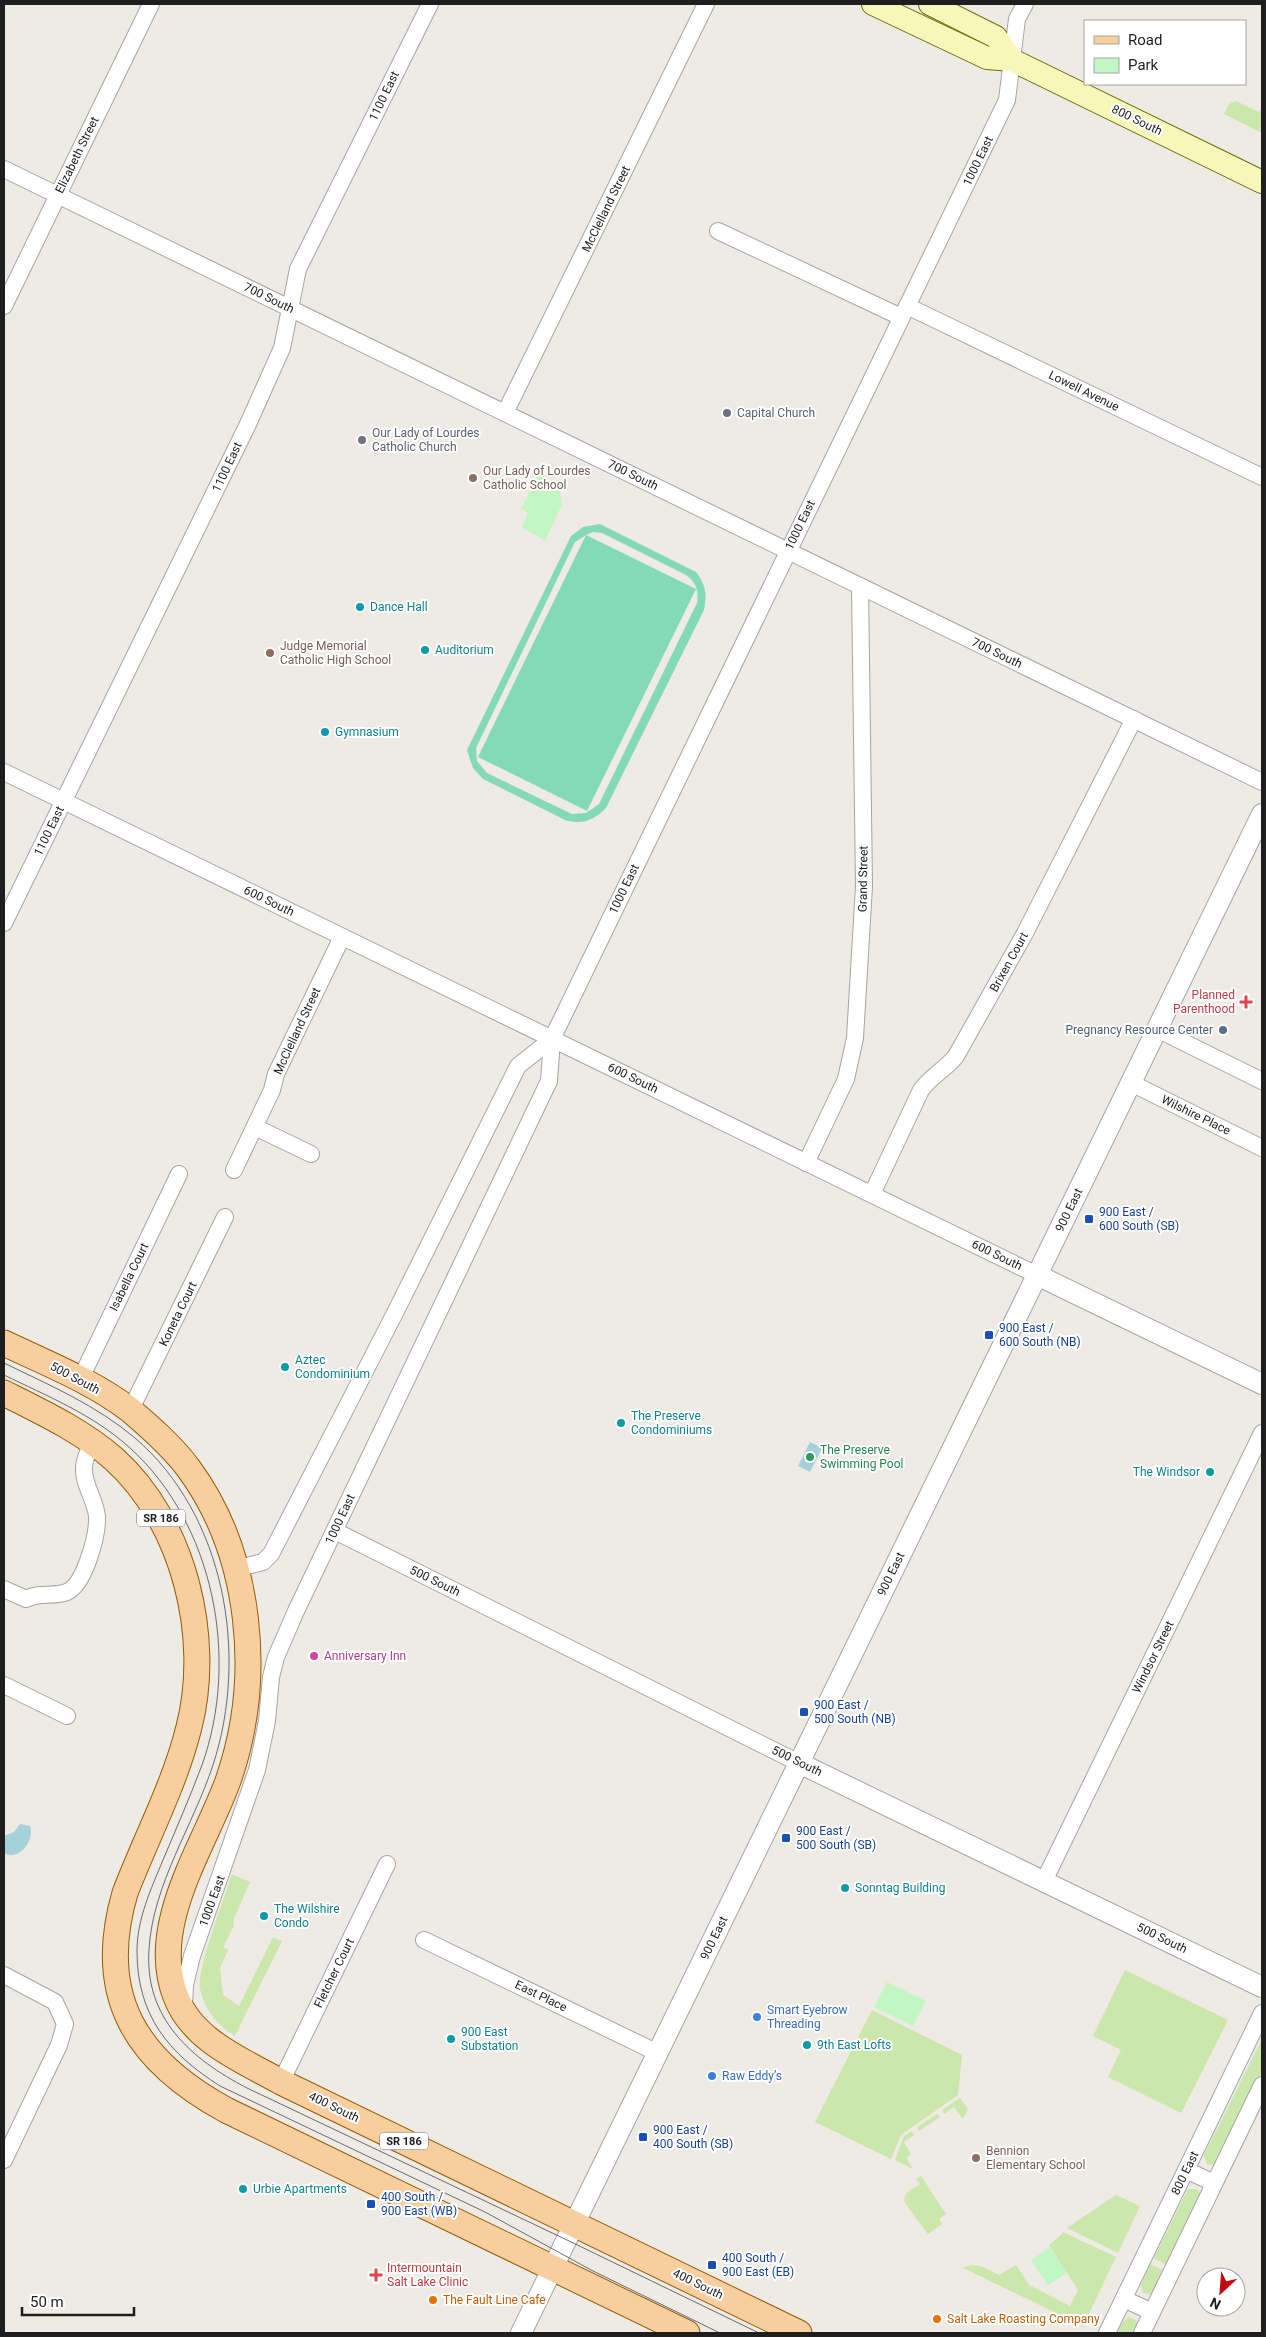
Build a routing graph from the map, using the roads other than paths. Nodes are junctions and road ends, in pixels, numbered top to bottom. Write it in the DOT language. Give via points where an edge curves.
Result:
graph roads {
  1 [pos="150,4"];
  2 [pos="430,4"];
  3 [pos="706,4"];
  4 [pos="873,4"];
  5 [pos="930,4"];
  6 [pos="1024,4"];
  7 [pos="1012,60"];
  8 [pos="4,169"];
  9 [pos="1262,182"];
  10 [pos="57,195"];
  11 [pos="718,231"];
  12 [pos="4,306"];
  13 [pos="290,308"];
  14 [pos="904,311"];
  15 [pos="505,413"];
  16 [pos="1262,477"];
  17 [pos="788,551"];
  18 [pos="860,586"];
  19 [pos="1134,719"];
  20 [pos="4,772"];
  21 [pos="1262,782"];
  22 [pos="64,802"];
  23 [pos="1262,814"];
  24 [pos="4,924"];
  25 [pos="342,937"];
  26 [pos="1157,1029"];
  27 [pos="552,1039"];
  28 [pos="1262,1080"];
  29 [pos="1130,1083"];
  30 [pos="255,1127"];
  31 [pos="1262,1148"];
  32 [pos="311,1154"];
  33 [pos="806,1162"];
  34 [pos="234,1170"];
  35 [pos="179,1174"];
  36 [pos="872,1194"];
  37 [pos="225,1217"];
  38 [pos="1037,1275"];
  39 [pos="4,1343"];
  40 [pos="80,1380"];
  41 [pos="1262,1384"];
  42 [pos="4,1393"];
  43 [pos="130,1411"];
  44 [pos="1262,1433"];
  45 [pos="92,1442"];
  46 [pos="335,1531"];
  47 [pos="235,1569"];
  48 [pos="4,1589"];
  49 [pos="4,1685"];
  50 [pos="247,1690"];
  51 [pos="67,1716"];
  52 [pos="799,1763"];
  53 [pos="387,1864"];
  54 [pos="1044,1881"];
  55 [pos="424,1940"];
  56 [pos="4,1975"];
  57 [pos="1262,1987"];
  58 [pos="1262,2013"];
  59 [pos="188,2019"];
  60 [pos="658,2053"];
  61 [pos="281,2082"];
  62 [pos="1262,2084"];
  63 [pos="4,2160"];
  64 [pos="1186,2170"];
  65 [pos="1214,2184"];
  66 [pos="575,2224"];
  67 [pos="552,2268"];
  68 [pos="1124,2299"];
  69 [pos="1152,2312"];
  70 [pos="521,2333"];
  71 [pos="687,2333"];
  72 [pos="799,2333"];
  73 [pos="1107,2333"];
  74 [pos="1142,2333"];
  1 -- 10 [label="street, Elizabeth Street"];
  2 -- 13 [label="street, 1100 East" via="298,269"];
  3 -- 15 [label="street, McClelland Street"];
  4 -- 7 [label="main road, 800 South" via="987,58"];
  5 -- 7 [label="main road, 800 South" via="996,37"];
  6 -- 7 [label="street, 1000 East" via="1017,19"];
  7 -- 9 [label="main road, 800 South"];
  7 -- 14 [label="street, 1000 East" via="1007,100"];
  8 -- 10 [label="street, 700 South"];
  10 -- 12 [label="street, Elizabeth Street"];
  10 -- 13 [label="street, 700 South"];
  11 -- 14 [label="street, Lowell Avenue"];
  13 -- 15 [label="street, 700 South"];
  13 -- 22 [label="street, 1100 East" via="282,348 252,415"];
  14 -- 16 [label="street, Lowell Avenue"];
  14 -- 17 [label="street, 1000 East"];
  15 -- 17 [label="street, 700 South"];
  17 -- 18 [label="street, 700 South"];
  17 -- 27 [label="street, 1000 East"];
  18 -- 19 [label="street, 700 South"];
  18 -- 33 [label="street, Grand Street" via="864,886 855,1038 846,1079"];
  19 -- 21 [label="street, 700 South"];
  19 -- 36 [label="street, Brixen Court" via="1024,935 956,1056 921,1090"];
  20 -- 22 [label="street, 600 South"];
  22 -- 24 [label="street, 1100 East"];
  22 -- 25 [label="street, 600 South"];
  23 -- 26 [label="street, 900 East"];
  25 -- 27 [label="street, 600 South"];
  25 -- 30 [label="street, McClelland Street" via="276,1074"];
  26 -- 28 [label="street"];
  26 -- 29 [label="street, 900 East"];
  27 -- 33 [label="street, 600 South"];
  27 -- 46 [label="street, 1000 East" via="549,1081"];
  27 -- 47 [label="street, 1000 East" via="518,1066 270,1554 263,1562"];
  29 -- 31 [label="street, Wilshire Place"];
  29 -- 38 [label="street, 900 East"];
  30 -- 32 [label="street"];
  30 -- 34 [label="street, McClelland Street"];
  33 -- 36 [label="street, 600 South"];
  35 -- 40 [label="street, Isabella Court"];
  36 -- 38 [label="street, 600 South"];
  37 -- 43 [label="street, Koneta Court"];
  38 -- 41 [label="street, 600 South"];
  38 -- 52 [label="street, 900 East"];
  39 -- 40 [label="main road, 500 South / SR 186"];
  40 -- 43 [label="main road, 500 South / SR 186"];
  42 -- 45 [label="main road, SR 186"];
  43 -- 47 [label="main road, 500 South / SR 186" via="188,1468 224,1533"];
  44 -- 54 [label="street, Windsor Street"];
  45 -- 48 [label="street" via="84,1467 94,1504 96,1528 78,1583 67,1592 26,1599"];
  45 -- 67 [label="main road, SR 186" via="135,1480 168,1530 190,1599 196,1664 189,1727 118,1915 115,1946 118,1981 131,2023 144,2046 176,2079 200,2096"];
  46 -- 52 [label="street, 500 South"];
  46 -- 59 [label="street, 1000 East" via="276,1657 257,1770 192,1956 185,1985"];
  47 -- 50 [label="main road, 500 South / SR 186" via="245,1615"];
  49 -- 51 [label="street"];
  50 -- 59 [label="main road, 400 South / SR 186" via="240,1735 228,1778 174,1912 168,1940 169,1971 176,1996"];
  52 -- 54 [label="street, 500 South"];
  52 -- 60 [label="street, 900 East"];
  53 -- 61 [label="street, Fletcher Court"];
  54 -- 57 [label="street, 500 South"];
  55 -- 60 [label="street, East Place"];
  56 -- 63 [label="street" via="55,2002 65,2024 63,2036"];
  58 -- 64 [label="street, 800 East"];
  59 -- 61 [label="main road, 400 South / SR 186" via="209,2040"];
  60 -- 66 [label="street, 900 East"];
  61 -- 66 [label="main road, 400 South / SR 186"];
  62 -- 65 [label="street"];
  64 -- 65 [label="street"];
  64 -- 68 [label="street, 800 East"];
  65 -- 69 [label="street"];
  66 -- 67 [label="street, 900 East"];
  66 -- 72 [label="main road, 400 South / SR 186"];
  67 -- 70 [label="street, 900 East"];
  67 -- 71 [label="main road, SR 186"];
  68 -- 69 [label="street"];
  68 -- 73 [label="street, 800 East"];
  69 -- 74 [label="street"];
}
